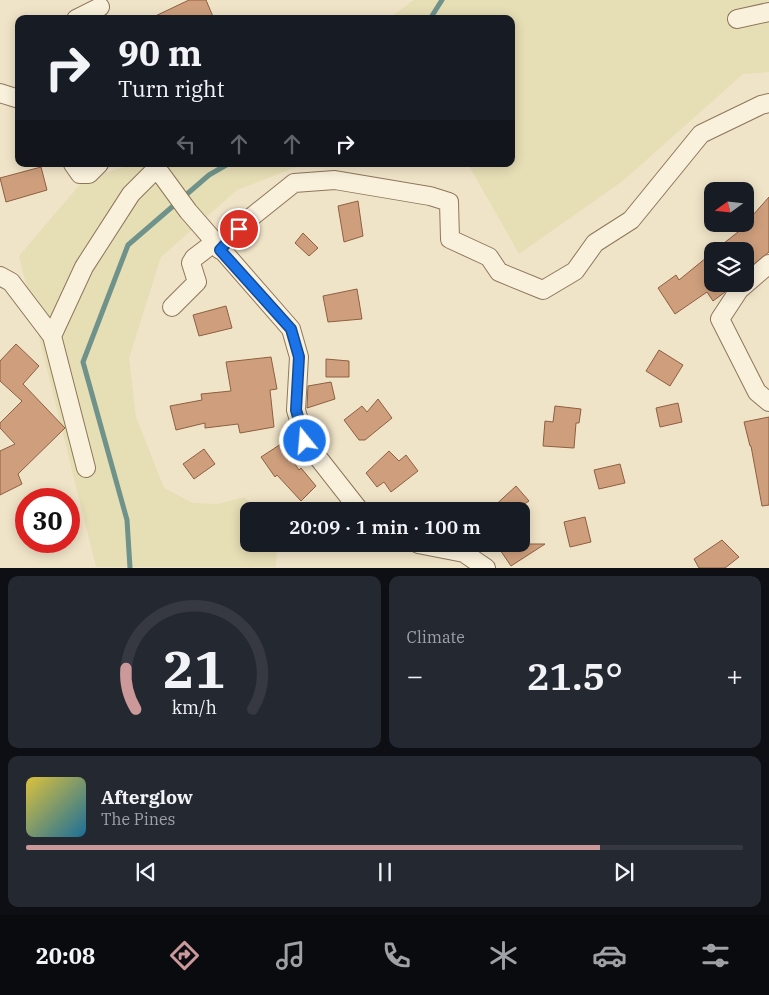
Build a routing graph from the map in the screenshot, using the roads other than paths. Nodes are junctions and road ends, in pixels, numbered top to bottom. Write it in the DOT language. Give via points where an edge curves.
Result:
graph roads {
  1 [pos="100,7"];
  2 [pos="769,12"];
  3 [pos="84,15"];
  4 [pos="737,19"];
  5 [pos="0,93"];
  6 [pos="15,98"];
  7 [pos="769,103"];
  8 [pos="75,167"];
  9 [pos="96,167"];
  10 [pos="154,169"];
  11 [pos="218,246"];
  12 [pos="769,264"];
  13 [pos="0,276"];
  14 [pos="172,307"];
  15 [pos="52,336"];
  16 [pos="769,402"];
  17 [pos="86,468"];
  18 [pos="353,502"];
  19 [pos="459,552"];
  20 [pos="486,568"];
  1 -- 3 [label="street"];
  2 -- 4 [label="street"];
  5 -- 6 [label="street"];
  7 -- 11 [label="street" via="701,134 631,220 595,243 575,271 543,290 499,272 489,256 450,239 449,202 335,180 294,183"];
  8 -- 9 [label="street" via="80,174 88,174"];
  10 -- 11 [label="street"];
  10 -- 15 [label="street" via="131,194 84,267"];
  11 -- 14 [label="street" via="194,258 191,263 197,282"];
  11 -- 18 [label="street" via="291,329 299,357 296,410 305,441"];
  12 -- 16 [label="street" via="739,290 720,319 757,392"];
  13 -- 15 [label="street" via="11,282"];
  15 -- 17 [label="street"];
  19 -- 20 [label="street"];
}
